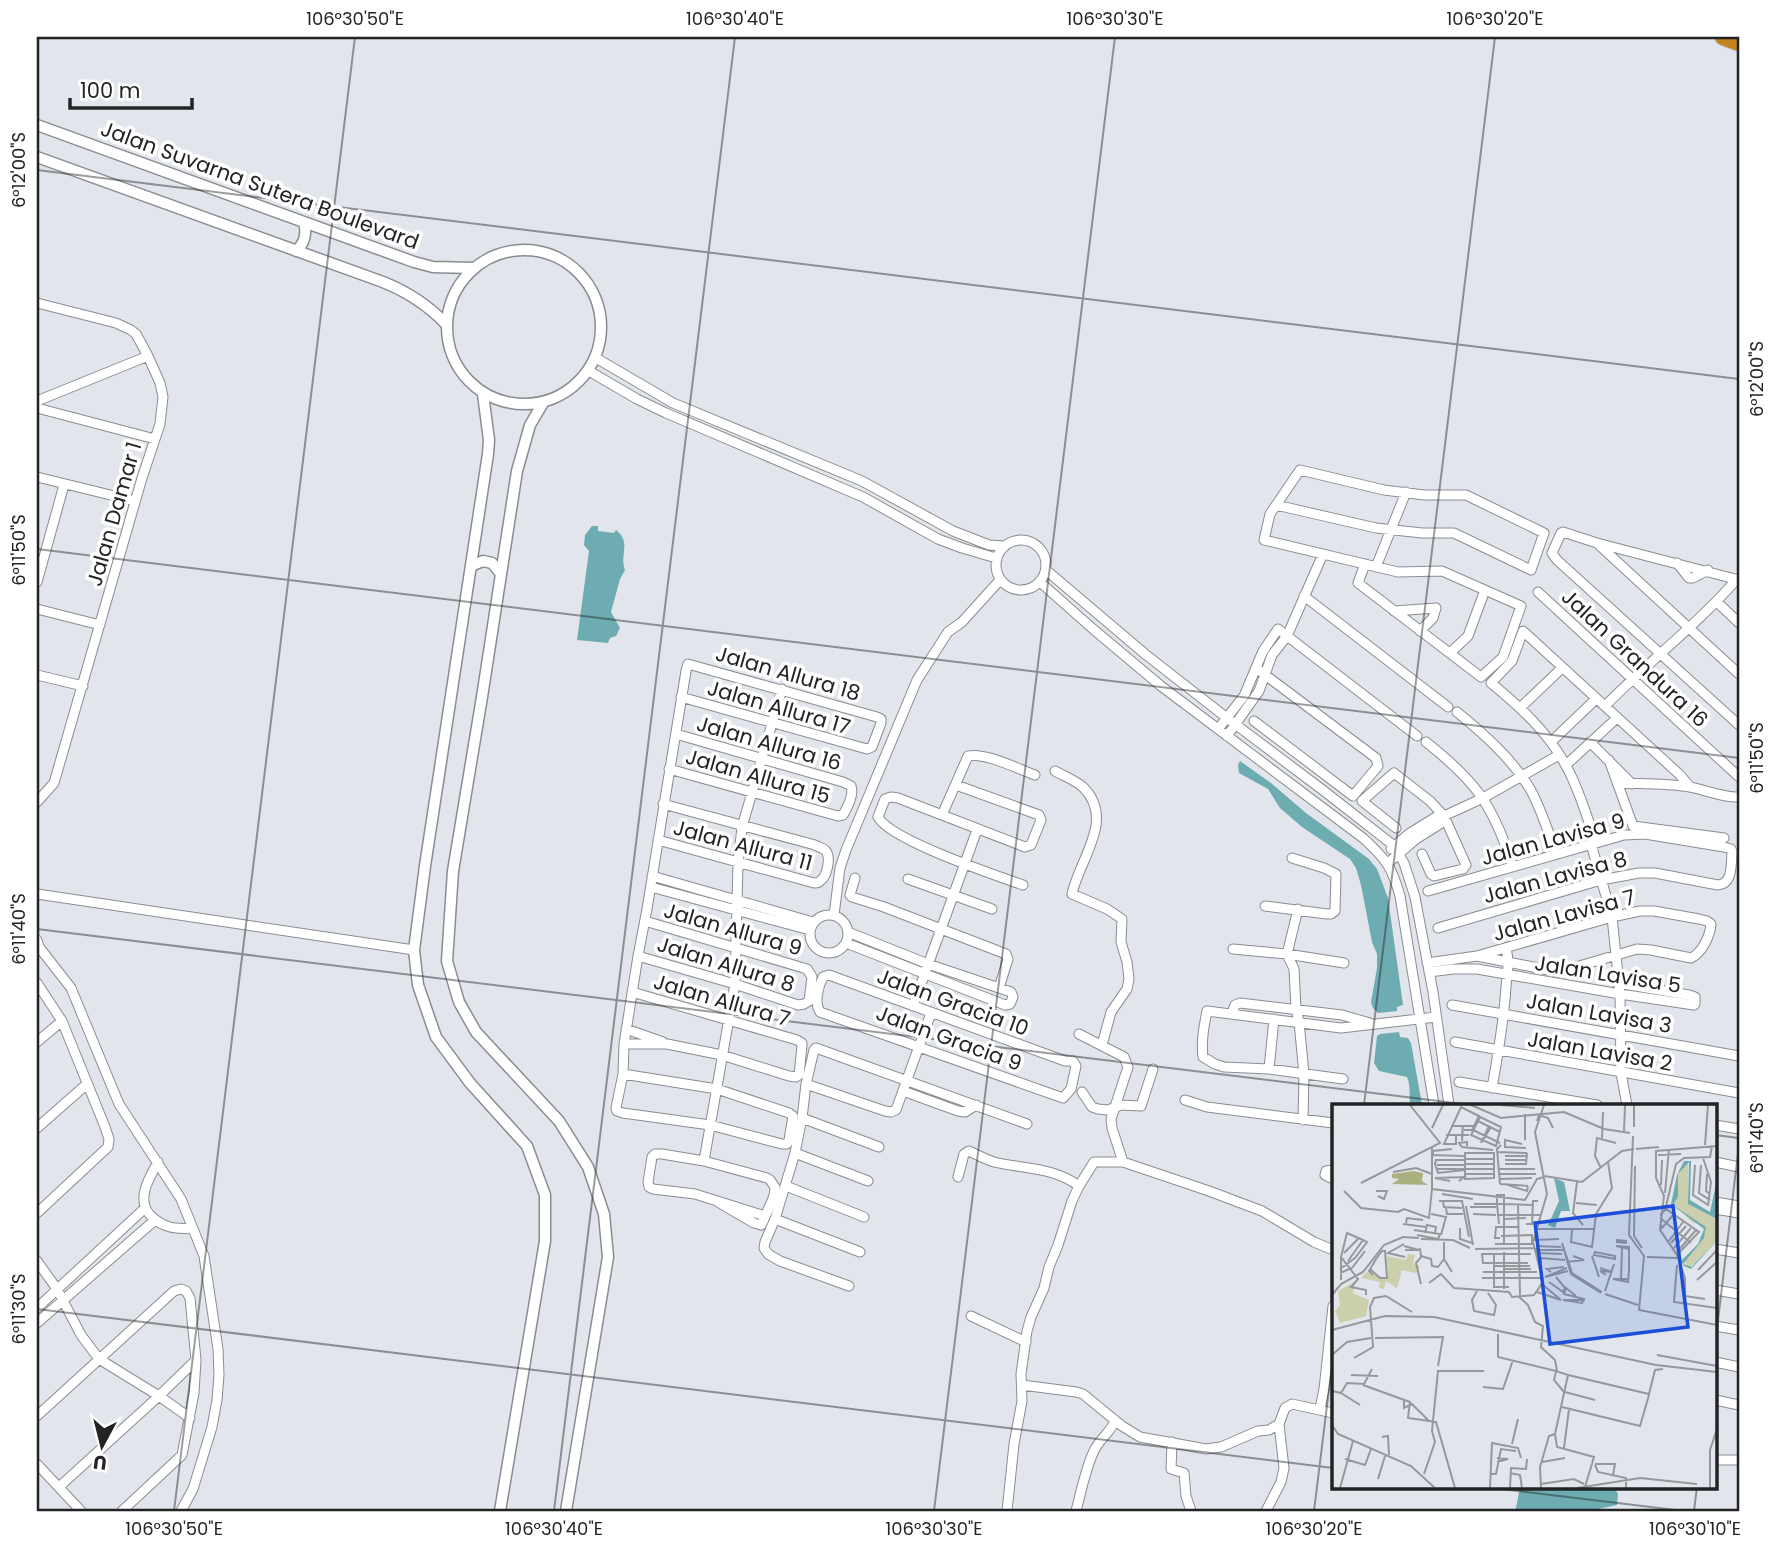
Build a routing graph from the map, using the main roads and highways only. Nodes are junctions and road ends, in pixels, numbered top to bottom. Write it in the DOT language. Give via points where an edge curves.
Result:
graph roads {
  1 [pos="1723,37"];
  2 [pos="1739,43"];
  1 -- 2 [label="highway"];
}
